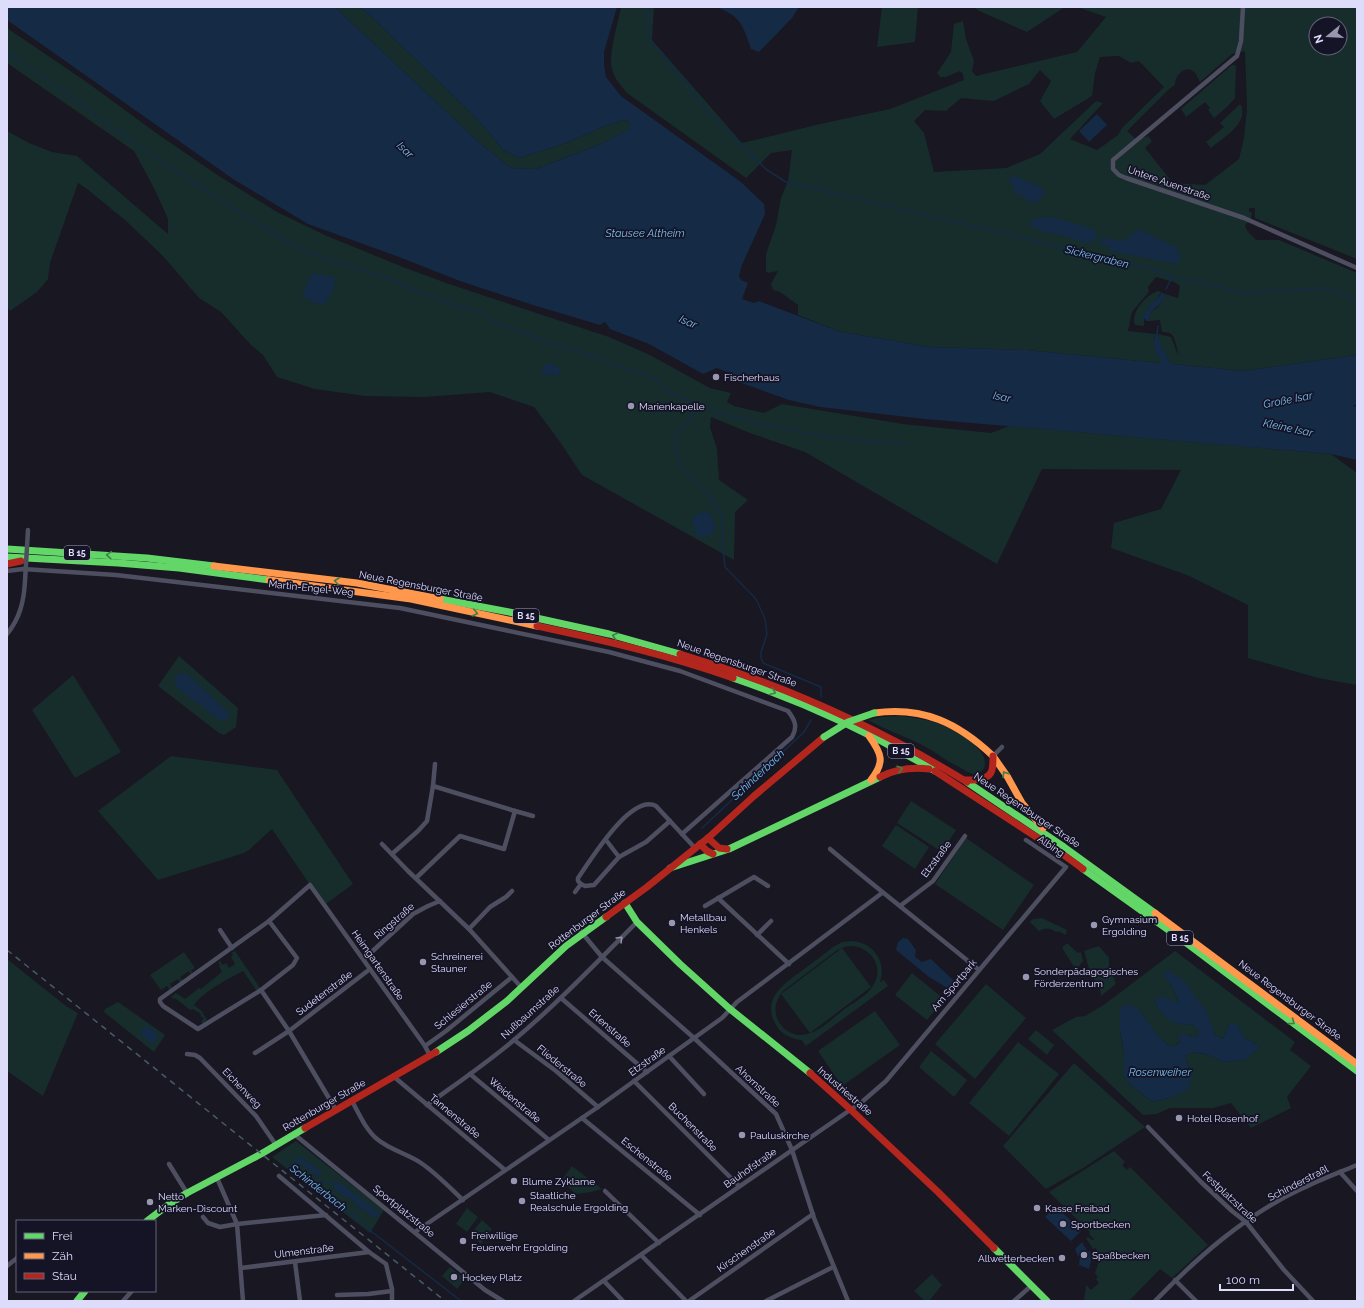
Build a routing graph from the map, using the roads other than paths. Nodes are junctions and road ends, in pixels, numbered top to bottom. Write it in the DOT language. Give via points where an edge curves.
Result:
graph roads {
  1 [pos="1243,7"];
  2 [pos="1357,268"];
  3 [pos="28,530"];
  4 [pos="7,549"];
  5 [pos="7,557"];
  6 [pos="33,558"];
  7 [pos="7,564"];
  8 [pos="7,571"];
  9 [pos="7,634"];
  10 [pos="867,734"];
  11 [pos="1002,747"];
  12 [pos="993,756"];
  13 [pos="435,764"];
  14 [pos="934,770"];
  15 [pos="963,780"];
  16 [pos="869,782"];
  17 [pos="433,786"];
  18 [pos="515,811"];
  19 [pos="534,816"];
  20 [pos="670,821"];
  21 [pos="682,834"];
  22 [pos="965,836"];
  23 [pos="708,838"];
  24 [pos="1053,839"];
  25 [pos="606,840"];
  26 [pos="1026,840"];
  27 [pos="382,844"];
  28 [pos="697,846"];
  29 [pos="729,849"];
  30 [pos="830,849"];
  31 [pos="392,854"];
  32 [pos="714,854"];
  33 [pos="619,857"];
  34 [pos="670,868"];
  35 [pos="1066,868"];
  36 [pos="416,878"];
  37 [pos="581,884"];
  38 [pos="768,886"];
  39 [pos="512,891"];
  40 [pos="576,892"];
  41 [pos="882,893"];
  42 [pos="718,898"];
  43 [pos="440,901"];
  44 [pos="625,903"];
  45 [pos="705,906"];
  46 [pos="900,906"];
  47 [pos="269,921"];
  48 [pos="771,921"];
  49 [pos="637,922"];
  50 [pos="469,929"];
  51 [pos="220,930"];
  52 [pos="580,931"];
  53 [pos="757,935"];
  54 [pos="232,948"];
  55 [pos="602,957"];
  56 [pos="364,960"];
  57 [pos="788,964"];
  58 [pos="370,969"];
  59 [pos="979,970"];
  60 [pos="512,977"];
  61 [pos="521,987"];
  62 [pos="261,990"];
  63 [pos="561,998"];
  64 [pos="730,1009"];
  65 [pos="289,1031"];
  66 [pos="694,1038"];
  67 [pos="514,1040"];
  68 [pos="425,1046"];
  69 [pos="187,1054"];
  70 [pos="255,1054"];
  71 [pos="430,1056"];
  72 [pos="669,1056"];
  73 [pos="1357,1064"];
  74 [pos="647,1072"];
  75 [pos="1357,1072"];
  76 [pos="470,1074"];
  77 [pos="393,1076"];
  78 [pos="634,1081"];
  79 [pos="704,1094"];
  80 [pos="352,1101"];
  81 [pos="426,1105"];
  82 [pos="598,1107"];
  83 [pos="850,1109"];
  84 [pos="336,1110"];
  85 [pos="582,1118"];
  86 [pos="1148,1127"];
  87 [pos="294,1134"];
  88 [pos="549,1140"];
  89 [pos="276,1145"];
  90 [pos="792,1150"];
  91 [pos="170,1164"];
  92 [pos="1357,1165"];
  93 [pos="505,1170"];
  94 [pos="1340,1172"];
  95 [pos="279,1176"];
  96 [pos="217,1178"];
  97 [pos="739,1186"];
  98 [pos="605,1191"];
  99 [pos="1357,1191"];
  100 [pos="187,1193"];
  101 [pos="463,1200"];
  102 [pos="813,1214"];
  103 [pos="326,1215"];
  104 [pos="700,1215"];
  105 [pos="203,1217"];
  106 [pos="148,1220"];
  107 [pos="1246,1222"];
  108 [pos="237,1224"];
  109 [pos="415,1232"];
  110 [pos="659,1243"];
  111 [pos="369,1252"];
  112 [pos="641,1255"];
  113 [pos="16,1259"];
  114 [pos="295,1262"];
  115 [pos="7,1266"];
  116 [pos="834,1267"];
  117 [pos="241,1268"];
  118 [pos="1176,1280"];
  119 [pos="604,1281"];
  120 [pos="1031,1286"];
  121 [pos="392,1291"];
  122 [pos="83,1292"];
  123 [pos="131,1292"];
  124 [pos="337,1295"];
  125 [pos="77,1301"];
  126 [pos="123,1301"];
  127 [pos="243,1301"];
  128 [pos="300,1301"];
  129 [pos="392,1301"];
  130 [pos="503,1301"];
  131 [pos="574,1301"];
  132 [pos="623,1301"];
  133 [pos="688,1301"];
  134 [pos="766,1301"];
  135 [pos="848,1301"];
  136 [pos="1014,1301"];
  137 [pos="1047,1301"];
  138 [pos="1155,1301"];
  139 [pos="1196,1301"];
  140 [pos="1313,1301"];
  1 -- 2 [label="street, Untere Auenstraße" via="1241,41 1237,56 1113,160 1113,169 1126,178 1244,218"];
  3 -- 9 [label="street, bridge" via="23,602"];
  15 -- 4 [label="main road, Neue Regensburger Straße / B 15, one-way" via="887,737 783,689 709,662 609,634 357,583 148,558"];
  5 -- 6 [label="main road, B 15"];
  6 -- 7 [label="main road"];
  6 -- 10 [label="main road, B 15, one-way" via="179,568 411,599 609,641 680,660 773,692"];
  8 -- 21 [label="street, Martin-Engel-Weg" via="23,569 116,575 400,608 609,652 680,671 788,711 796,724 792,737"];
  10 -- 14 [label="main road, B 15"];
  10 -- 16 [label="main road" via="879,750 881,760 878,772"];
  11 -- 12 [label="street"];
  12 -- 15 [label="main road" via="992,770 985,778"];
  12 -- 23 [label="main road, Rottenburger Straße, bridge" via="966,734 938,719 899,710 874,713 848,722 824,737"];
  24 -- 12 [label="main road, Rottenburger Straße, one-way" via="1022,803"];
  13 -- 17 [label="street"];
  16 -- 14 [label="main road, one-way" via="907,767"];
  14 -- 75 [label="main road, B 15, one-way" via="1068,857"];
  15 -- 24 [label="main road, Neue Regensburger Straße / B 15"];
  16 -- 29 [label="main road"];
  17 -- 18 [label="street"];
  17 -- 31 [label="street" via="427,821"];
  18 -- 19 [label="street"];
  18 -- 36 [label="street" via="504,849 460,836"];
  20 -- 21 [label="street"];
  20 -- 25 [label="street" via="656,806 646,804 630,812"];
  20 -- 33 [label="street" via="646,842"];
  21 -- 28 [label="street"];
  22 -- 46 [label="street, Etzstraße" via="933,881"];
  23 -- 28 [label="main road, Rottenburger Straße"];
  23 -- 29 [label="main road" via="719,848"];
  24 -- 73 [label="main road, Neue Regensburger Straße / B 15"];
  25 -- 33 [label="street"];
  25 -- 37 [label="street" via="578,878"];
  26 -- 35 [label="street, Albing"];
  27 -- 31 [label="street"];
  28 -- 32 [label="main road"];
  28 -- 34 [label="main road, Rottenburger Straße"];
  29 -- 32 [label="main road"];
  30 -- 41 [label="street"];
  31 -- 36 [label="street"];
  32 -- 34 [label="main road"];
  33 -- 37 [label="street" via="594,884"];
  34 -- 44 [label="main road, Rottenburger Straße"];
  35 -- 59 [label="street, Am Sportpark"];
  36 -- 43 [label="street"];
  37 -- 40 [label="street"];
  38 -- 42 [label="street" via="754,877"];
  39 -- 50 [label="street" via="490,907"];
  41 -- 46 [label="street"];
  41 -- 57 [label="street, Etzstraße"];
  42 -- 45 [label="street"];
  42 -- 53 [label="street"];
  43 -- 50 [label="street"];
  43 -- 56 [label="street, Ringstraße" via="413,914"];
  44 -- 49 [label="main road, Industriestraße"];
  44 -- 52 [label="main road, Rottenburger Straße"];
  46 -- 59 [label="street"];
  47 -- 54 [label="street"];
  47 -- 56 [label="street, Heimgartenstraße" via="310,885"];
  47 -- 62 [label="street" via="297,958 293,965"];
  48 -- 53 [label="street"];
  55 -- 49 [label="street, Nußbaumstraße, one-way"];
  49 -- 64 [label="main road, Industriestraße"];
  50 -- 60 [label="street"];
  51 -- 54 [label="street"];
  52 -- 55 [label="street, Ahornstraße"];
  52 -- 61 [label="main road, Rottenburger Straße"];
  53 -- 57 [label="street"];
  54 -- 62 [label="street" via="160,999 160,1002 198,1029"];
  55 -- 63 [label="street, Nußbaumstraße"];
  55 -- 66 [label="street, Ahornstraße"];
  56 -- 58 [label="street, Heimgartenstraße"];
  57 -- 64 [label="street, Etzstraße"];
  58 -- 65 [label="street, Sudetenstraße"];
  58 -- 68 [label="street, Heimgartenstraße"];
  59 -- 83 [label="street, Am Sportpark" via="886,1081"];
  60 -- 61 [label="street"];
  60 -- 68 [label="street, Schlesierstraße"];
  61 -- 71 [label="main road, Rottenburger Straße" via="487,1017"];
  62 -- 65 [label="street"];
  63 -- 67 [label="street, Nußbaumstraße"];
  63 -- 74 [label="street, Erlenstraße"];
  64 -- 66 [label="street, Etzstraße"];
  64 -- 83 [label="main road, Industriestraße"];
  65 -- 70 [label="street, Sudetenstraße"];
  65 -- 84 [label="street"];
  66 -- 72 [label="street, Etzstraße"];
  66 -- 90 [label="street, Ahornstraße" via="776,1114"];
  67 -- 76 [label="street, Nußbaumstraße"];
  67 -- 82 [label="street, Fliederstraße"];
  68 -- 71 [label="street, Heimgartenstraße"];
  69 -- 89 [label="street, Eichenweg" via="196,1055 205,1063 256,1116"];
  71 -- 77 [label="main road, Rottenburger Straße"];
  72 -- 74 [label="street, Etzstraße"];
  72 -- 79 [label="street"];
  74 -- 78 [label="street, Etzstraße"];
  76 -- 81 [label="street, Nußbaumstraße"];
  76 -- 88 [label="street, Weidenstraße"];
  77 -- 80 [label="main road, Rottenburger Straße"];
  77 -- 81 [label="street, Tannenstraße"];
  78 -- 82 [label="street, Etzstraße"];
  78 -- 97 [label="street, Buchenstraße"];
  80 -- 84 [label="main road, Rottenburger Straße"];
  80 -- 101 [label="street" via="369,1131 378,1140 423,1164"];
  81 -- 93 [label="street, Tannenstraße"];
  82 -- 85 [label="street, Etzstraße"];
  83 -- 90 [label="street, Bauhofstraße"];
  83 -- 120 [label="main road, Industriestraße" via="938,1192"];
  84 -- 87 [label="main road, Rottenburger Straße"];
  85 -- 88 [label="street, Etzstraße"];
  85 -- 104 [label="street, Eschenstraße"];
  86 -- 107 [label="street, Festplatzstraße" via="1201,1182"];
  87 -- 89 [label="main road, Rottenburger Straße"];
  87 -- 109 [label="street, Sportplatzstraße"];
  88 -- 93 [label="street, Etzstraße"];
  89 -- 96 [label="main road, Rottenburger Straße"];
  90 -- 97 [label="street, Bauhofstraße"];
  90 -- 102 [label="street, Ahornstraße"];
  91 -- 100 [label="street"];
  92 -- 94 [label="street, Schinderstraßl"];
  93 -- 101 [label="street, Etzstraße"];
  94 -- 99 [label="street"];
  94 -- 107 [label="street, Schinderstraßl" via="1300,1190"];
  95 -- 103 [label="street"];
  96 -- 100 [label="main road, Rottenburger Straße"];
  96 -- 108 [label="street"];
  97 -- 104 [label="street, Bauhofstraße"];
  98 -- 110 [label="street"];
  100 -- 106 [label="main road, Rottenburger Straße"];
  101 -- 109 [label="street, Etzstraße"];
  102 -- 116 [label="street, Ahornstraße"];
  102 -- 133 [label="street, Kirschenstraße"];
  103 -- 108 [label="street"];
  103 -- 111 [label="street"];
  104 -- 110 [label="street, Bauhofstraße"];
  105 -- 108 [label="street" via="208,1223 220,1227"];
  107 -- 118 [label="street, Schinderstraßl" via="1210,1248"];
  107 -- 140 [label="street, Festplatzstraße" via="1284,1270"];
  108 -- 117 [label="street"];
  109 -- 130 [label="street, Sportplatzstraße" via="485,1290"];
  110 -- 112 [label="street, Bauhofstraße"];
  111 -- 114 [label="street, Ulmenstraße"];
  111 -- 121 [label="street" via="386,1264"];
  112 -- 119 [label="street, Bauhofstraße"];
  112 -- 133 [label="street"];
  113 -- 115 [label="street"];
  114 -- 117 [label="street, Ulmenstraße"];
  114 -- 128 [label="street"];
  116 -- 134 [label="street"];
  116 -- 135 [label="street, Ahornstraße"];
  117 -- 127 [label="street"];
  118 -- 138 [label="street, Schinderstraßl"];
  118 -- 139 [label="street"];
  119 -- 131 [label="street, Bauhofstraße"];
  119 -- 132 [label="street"];
  120 -- 136 [label="street"];
  120 -- 137 [label="main road, Industriestraße"];
  121 -- 124 [label="street"];
  121 -- 129 [label="street"];
  122 -- 125 [label="main road"];
  123 -- 126 [label="street"];
}
